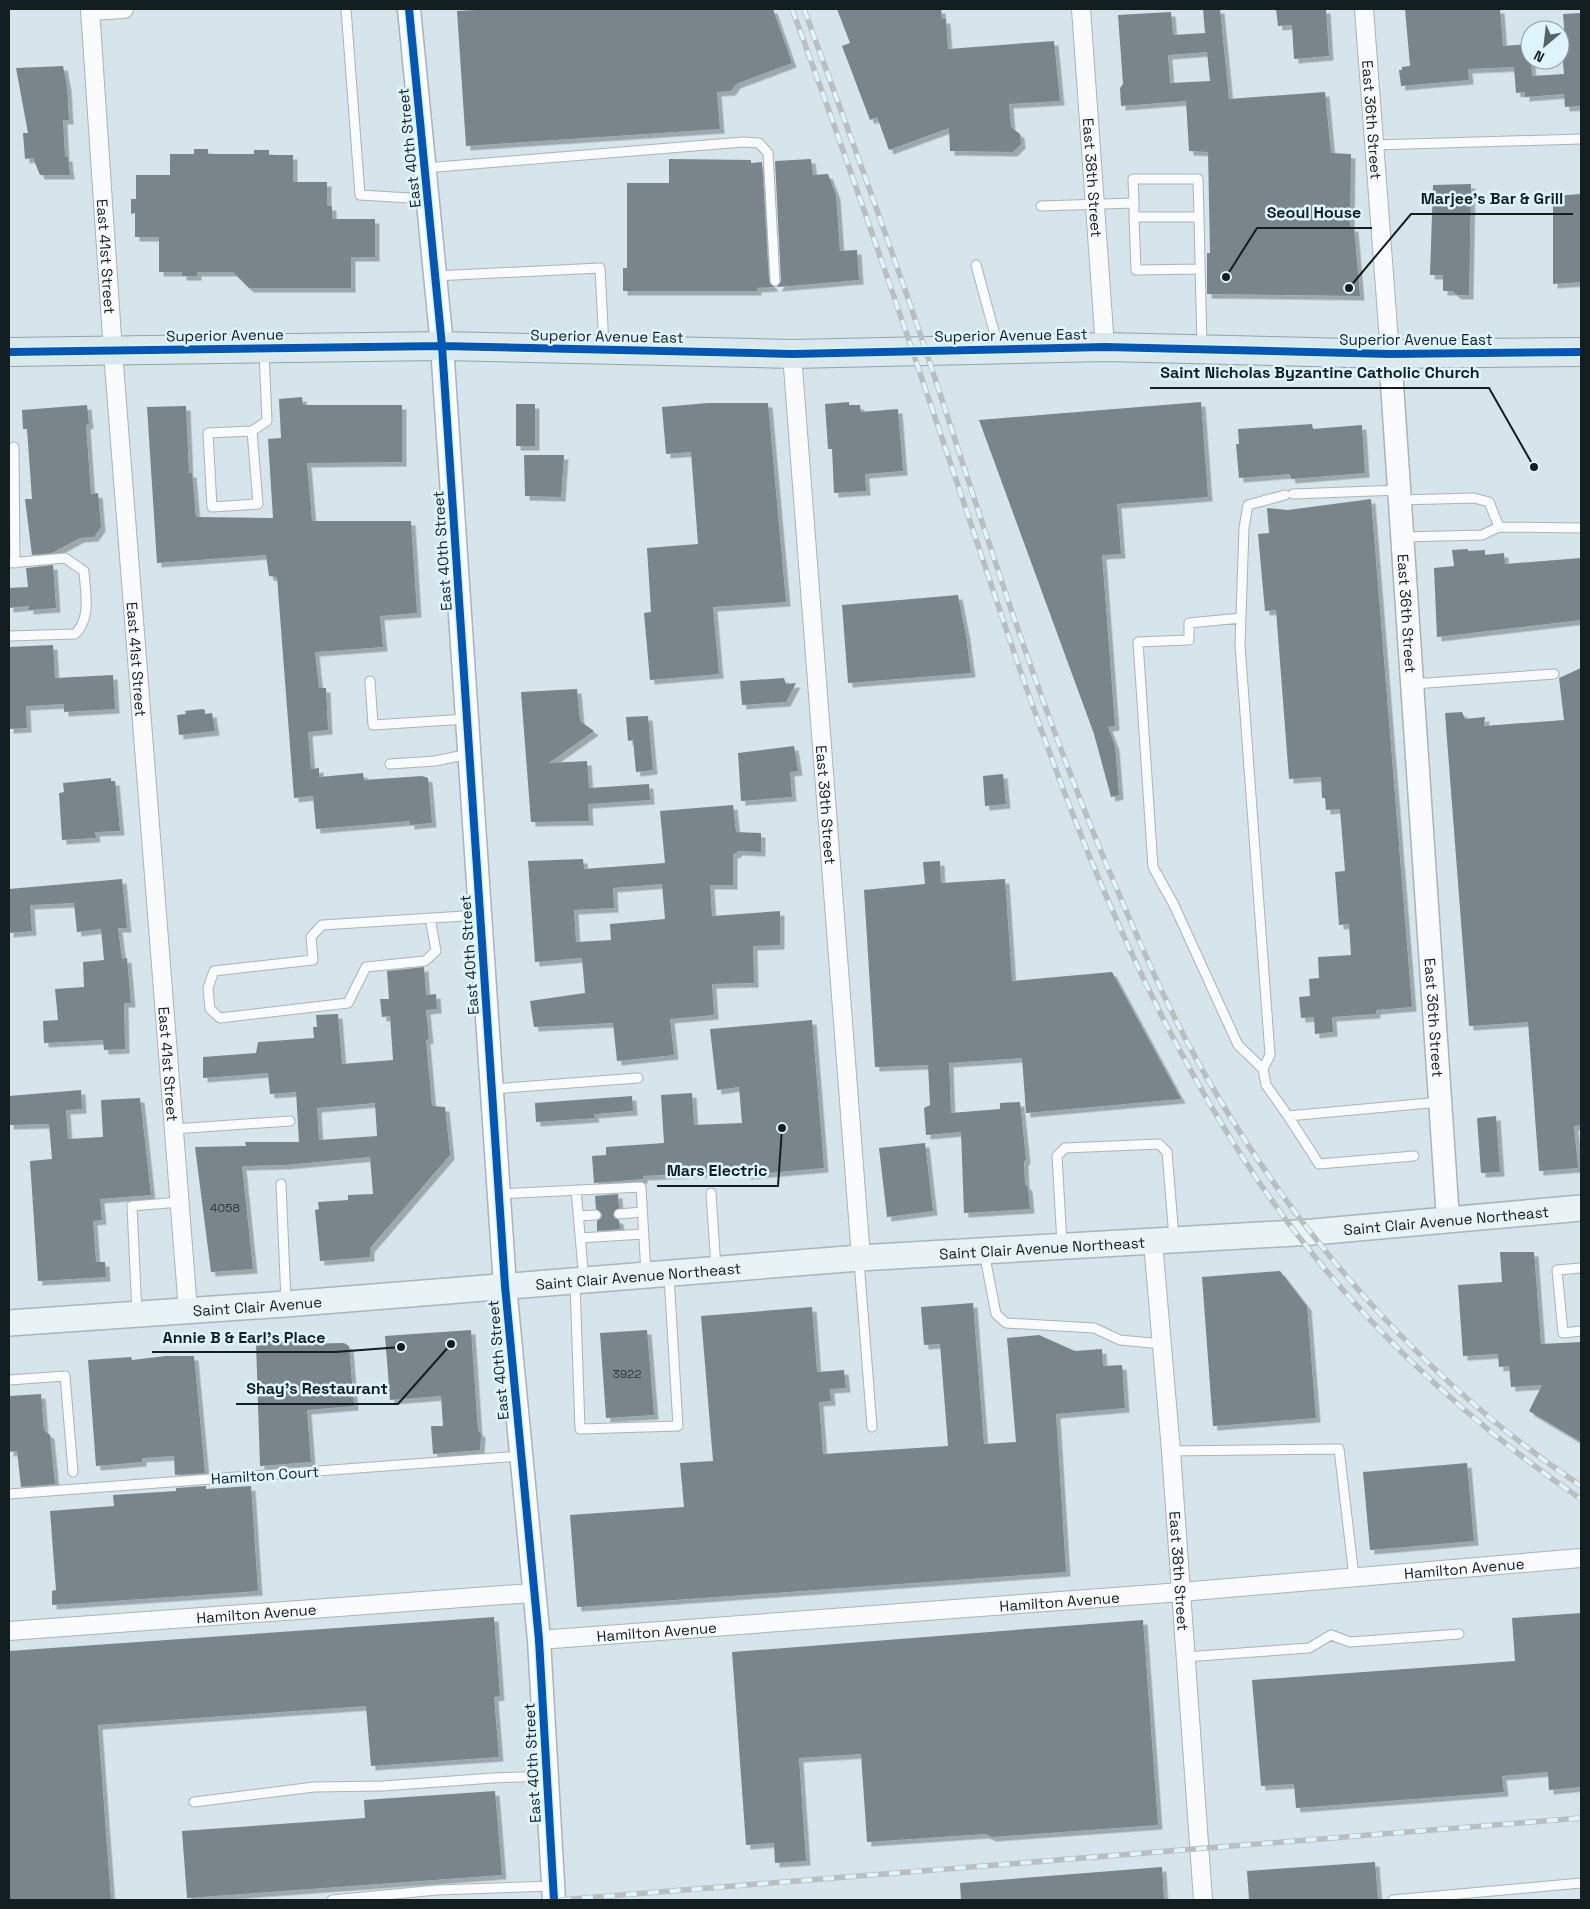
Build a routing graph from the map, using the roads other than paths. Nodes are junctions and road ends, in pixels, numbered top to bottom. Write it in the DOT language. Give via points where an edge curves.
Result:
graph roads {
  1 [pos="124,9"];
  2 [pos="346,9"];
  3 [pos="409,9"];
  4 [pos="1081,9"];
  5 [pos="1364,9"];
  6 [pos="90,10"];
  7 [pos="1581,139"];
  8 [pos="1375,145"];
  9 [pos="424,168"];
  10 [pos="427,199"];
  11 [pos="1134,203"];
  12 [pos="1095,205"];
  13 [pos="1041,206"];
  14 [pos="1134,217"];
  15 [pos="1199,217"];
  16 [pos="976,265"];
  17 [pos="1200,269"];
  18 [pos="435,276"];
  19 [pos="775,281"];
  20 [pos="442,346"];
  21 [pos="1105,347"];
  22 [pos="264,349"];
  23 [pos="999,349"];
  24 [pos="604,350"];
  25 [pos="1202,350"];
  26 [pos="9,352"];
  27 [pos="113,352"];
  28 [pos="1581,352"];
  29 [pos="792,354"];
  30 [pos="1390,354"];
  31 [pos="252,431"];
  32 [pos="14,447"];
  33 [pos="1400,495"];
  34 [pos="1499,528"];
  35 [pos="1581,528"];
  36 [pos="1403,537"];
  37 [pos="12,563"];
  38 [pos="1241,618"];
  39 [pos="9,636"];
  40 [pos="1554,674"];
  41 [pos="370,681"];
  42 [pos="1413,684"];
  43 [pos="467,719"];
  44 [pos="469,754"];
  45 [pos="390,764"];
  46 [pos="480,915"];
  47 [pos="430,918"];
  48 [pos="1263,1069"];
  49 [pos="638,1078"];
  50 [pos="491,1089"];
  51 [pos="1441,1102"];
  52 [pos="1288,1116"];
  53 [pos="290,1121"];
  54 [pos="174,1129"];
  55 [pos="1414,1156"];
  56 [pos="281,1184"];
  57 [pos="576,1190"];
  58 [pos="498,1194"];
  59 [pos="711,1194"];
  60 [pos="180,1202"];
  61 [pos="1581,1208"];
  62 [pos="642,1212"];
  63 [pos="619,1214"];
  64 [pos="596,1215"];
  65 [pos="578,1216"];
  66 [pos="1448,1219"];
  67 [pos="644,1234"];
  68 [pos="580,1238"];
  69 [pos="1163,1242"];
  70 [pos="1062,1247"];
  71 [pos="984,1251"];
  72 [pos="860,1258"];
  73 [pos="1581,1268"];
  74 [pos="716,1269"];
  75 [pos="658,1274"];
  76 [pos="579,1280"];
  77 [pos="505,1286"];
  78 [pos="286,1304"];
  79 [pos="188,1310"];
  80 [pos="137,1314"];
  81 [pos="9,1324"];
  82 [pos="1581,1331"];
  83 [pos="1162,1344"];
  84 [pos="9,1380"];
  85 [pos="872,1427"];
  86 [pos="1170,1451"];
  87 [pos="521,1456"];
  88 [pos="73,1472"];
  89 [pos="9,1494"];
  90 [pos="1581,1558"];
  91 [pos="1354,1577"];
  92 [pos="1181,1592"];
  93 [pos="532,1593"];
  94 [pos="9,1631"];
  95 [pos="1459,1634"];
  96 [pos="538,1640"];
  97 [pos="1185,1657"];
  98 [pos="547,1776"];
  99 [pos="194,1802"];
  100 [pos="1581,1883"];
  101 [pos="554,1893"];
  102 [pos="332,1900"];
  103 [pos="1203,1900"];
  104 [pos="1393,1900"];
  1 -- 6 [label="street"];
  2 -- 10 [label="lane" via="360,195"];
  3 -- 9 [label="street, East 40th Street"];
  4 -- 12 [label="street, East 38th Street"];
  5 -- 8 [label="street, East 36th Street"];
  6 -- 27 [label="street, East 41st Street"];
  7 -- 8 [label="lane"];
  8 -- 30 [label="street, East 36th Street"];
  9 -- 10 [label="street, East 40th Street"];
  9 -- 19 [label="lane" via="758,143 768,153"];
  10 -- 18 [label="street, East 40th Street"];
  11 -- 12 [label="lane"];
  11 -- 14 [label="lane"];
  11 -- 15 [label="lane" via="1133,179 1198,179"];
  12 -- 13 [label="lane"];
  12 -- 21 [label="street, East 38th Street"];
  14 -- 15 [label="lane"];
  14 -- 17 [label="lane" via="1136,270"];
  15 -- 17 [label="lane"];
  16 -- 23 [label="lane"];
  17 -- 25 [label="lane"];
  18 -- 20 [label="street, East 40th Street"];
  18 -- 24 [label="lane" via="600,268"];
  20 -- 22 [label="main road, Superior Avenue"];
  20 -- 24 [label="main road, Superior Avenue East"];
  20 -- 43 [label="street, East 40th Street"];
  21 -- 23 [label="main road, Superior Avenue East"];
  21 -- 25 [label="main road, Superior Avenue East"];
  22 -- 27 [label="main road, Superior Avenue"];
  22 -- 31 [label="lane" via="267,421"];
  23 -- 29 [label="main road, Superior Avenue East"];
  24 -- 29 [label="main road, Superior Avenue East"];
  25 -- 30 [label="main road, Superior Avenue East"];
  26 -- 27 [label="main road, Superior Avenue"];
  27 -- 54 [label="street, East 41st Street"];
  28 -- 30 [label="main road, Superior Avenue East"];
  29 -- 72 [label="street, East 39th Street"];
  30 -- 33 [label="street, East 36th Street"];
  31 -- 31 [label="lane" via="208,433 212,507 258,504"];
  32 -- 37 [label="lane"];
  33 -- 34 [label="lane" via="1474,498 1488,502"];
  33 -- 36 [label="street, East 36th Street"];
  33 -- 38 [label="lane" via="1289,494 1248,505 1244,528"];
  34 -- 35 [label="lane"];
  34 -- 36 [label="lane" via="1482,535"];
  36 -- 42 [label="street, East 36th Street"];
  37 -- 39 [label="lane" via="65,558 77,564 84,571 86,617 83,627 75,634"];
  38 -- 48 [label="lane" via="1240,646 1270,1055"];
  38 -- 48 [label="lane" via="1189,623 1189,640 1138,642 1154,867 1238,1045"];
  40 -- 42 [label="lane"];
  41 -- 43 [label="lane" via="373,725"];
  42 -- 51 [label="street, East 36th Street"];
  43 -- 44 [label="street, East 40th Street"];
  44 -- 45 [label="lane" via="435,761"];
  44 -- 46 [label="street, East 40th Street"];
  46 -- 47 [label="lane"];
  46 -- 50 [label="street, East 40th Street"];
  47 -- 47 [label="lane" via="322,925 311,937 313,960 214,971 208,988 210,1009 220,1018 348,1003 366,967 425,961 436,951"];
  48 -- 52 [label="lane" via="1266,1085"];
  49 -- 50 [label="lane"];
  50 -- 58 [label="street, East 40th Street"];
  51 -- 52 [label="lane"];
  51 -- 66 [label="street, East 36th Street"];
  52 -- 55 [label="lane" via="1319,1164"];
  53 -- 54 [label="lane"];
  54 -- 60 [label="street, East 41st Street"];
  56 -- 78 [label="lane"];
  57 -- 58 [label="lane"];
  57 -- 62 [label="lane" via="641,1187"];
  57 -- 65 [label="lane"];
  58 -- 77 [label="street, East 40th Street"];
  59 -- 74 [label="lane"];
  60 -- 79 [label="street, East 41st Street"];
  60 -- 80 [label="lane" via="132,1206"];
  61 -- 66 [label="main road, Saint Clair Avenue Northeast"];
  62 -- 63 [label="lane"];
  62 -- 67 [label="lane"];
  64 -- 65 [label="lane"];
  65 -- 68 [label="lane"];
  66 -- 69 [label="main road, Saint Clair Avenue Northeast"];
  67 -- 68 [label="lane"];
  67 -- 75 [label="lane"];
  68 -- 76 [label="lane"];
  69 -- 70 [label="main road, Saint Clair Avenue Northeast"];
  69 -- 70 [label="lane" via="1167,1152 1160,1144 1065,1148 1057,1156"];
  69 -- 83 [label="street, East 38th Street"];
  70 -- 71 [label="main road, Saint Clair Avenue Northeast"];
  71 -- 72 [label="main road, Saint Clair Avenue Northeast"];
  71 -- 83 [label="lane" via="996,1314 1006,1323 1094,1328 1120,1340"];
  72 -- 74 [label="main road, Saint Clair Avenue Northeast"];
  72 -- 85 [label="lane"];
  73 -- 82 [label="lane" via="1557,1270 1563,1333"];
  74 -- 75 [label="main road, Saint Clair Avenue Northeast"];
  75 -- 76 [label="main road, Saint Clair Avenue Northeast"];
  75 -- 76 [label="lane" via="678,1426 580,1429"];
  76 -- 77 [label="main road, Saint Clair Avenue Northeast"];
  77 -- 78 [label="main road, Saint Clair Avenue"];
  77 -- 87 [label="street, East 40th Street"];
  78 -- 79 [label="main road, Saint Clair Avenue"];
  79 -- 80 [label="main road, Saint Clair Avenue"];
  80 -- 81 [label="main road, Saint Clair Avenue"];
  83 -- 86 [label="street, East 38th Street"];
  84 -- 88 [label="lane" via="65,1376"];
  86 -- 91 [label="lane" via="1339,1449"];
  86 -- 92 [label="street, East 38th Street"];
  87 -- 89 [label="lane, Hamilton Court"];
  87 -- 93 [label="street, East 40th Street"];
  90 -- 91 [label="street, Hamilton Avenue"];
  91 -- 92 [label="street, Hamilton Avenue"];
  92 -- 96 [label="street, Hamilton Avenue"];
  92 -- 97 [label="street, East 38th Street"];
  93 -- 94 [label="street, Hamilton Avenue"];
  93 -- 96 [label="street, East 40th Street"];
  95 -- 97 [label="lane" via="1350,1642 1331,1636 1309,1648"];
  96 -- 98 [label="street, East 40th Street"];
  97 -- 103 [label="street, East 38th Street"];
  98 -- 99 [label="lane" via="314,1787"];
  98 -- 101 [label="street, East 40th Street"];
  100 -- 104 [label="lane"];
  101 -- 102 [label="lane" via="437,1890"];
}
